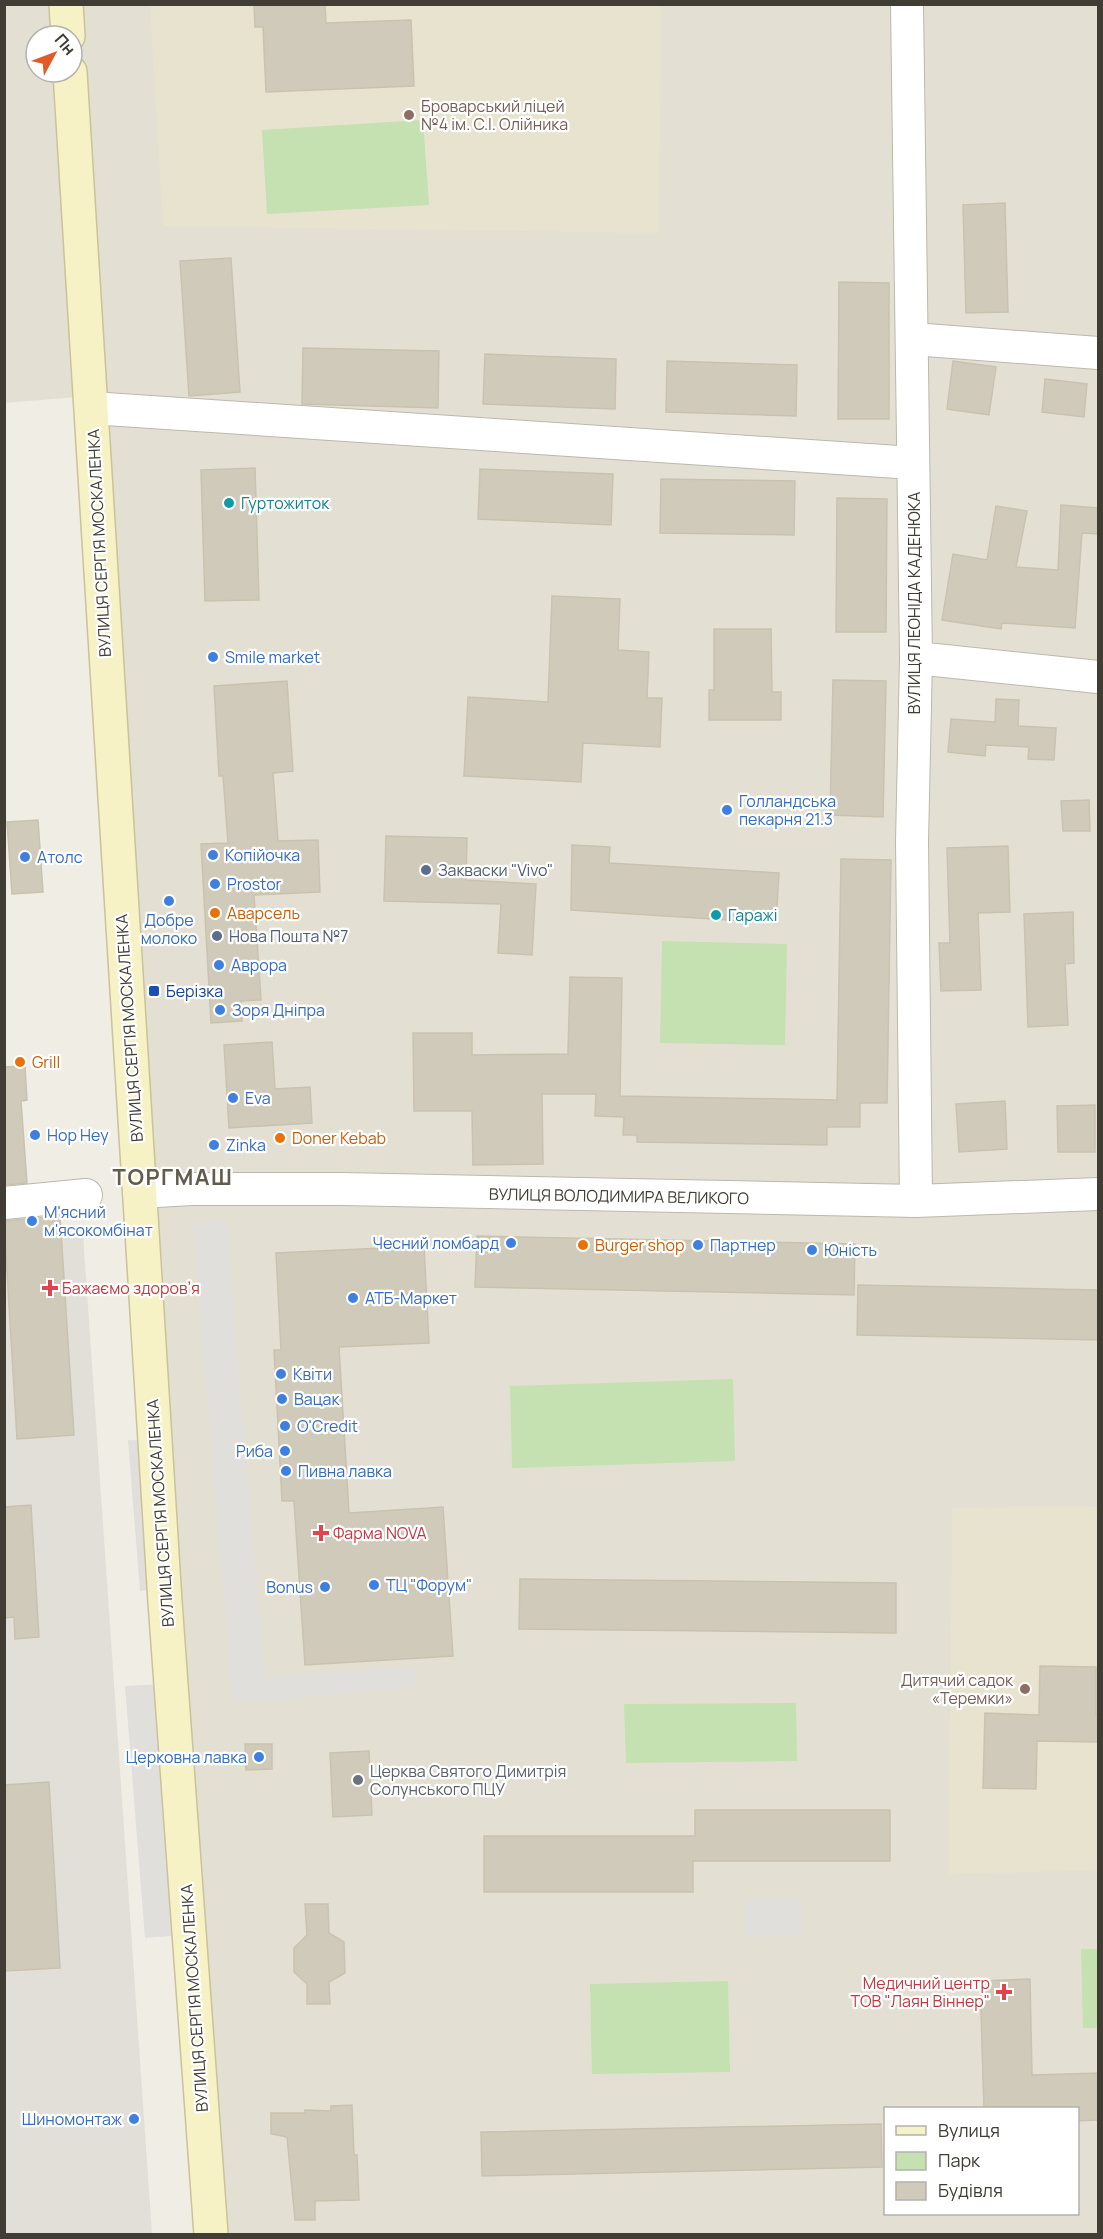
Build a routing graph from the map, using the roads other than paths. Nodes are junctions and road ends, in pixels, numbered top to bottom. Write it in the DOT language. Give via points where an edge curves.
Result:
graph roads {
  1 [pos="66,4"];
  2 [pos="907,4"];
  3 [pos="67,24"];
  4 [pos="71,84"];
  5 [pos="913,339"];
  6 [pos="1098,353"];
  7 [pos="91,408"];
  8 [pos="913,463"];
  9 [pos="916,658"];
  10 [pos="1098,677"];
  11 [pos="139,1192"];
  12 [pos="1098,1194"];
  13 [pos="86,1195"];
  14 [pos="916,1201"];
  15 [pos="4,1203"];
  16 [pos="211,2235"];
  1 -- 3 [label="main road"];
  2 -- 5 [label="street, ВУЛИЦЯ ЛЕОНІДА КАДЕНЮКА"];
  4 -- 7 [label="main road, ВУЛИЦЯ СЕРГІЯ МОСКАЛЕНКА"];
  5 -- 6 [label="street"];
  5 -- 8 [label="street, ВУЛИЦЯ ЛЕОНІДА КАДЕНЮКА"];
  7 -- 8 [label="street"];
  7 -- 11 [label="main road, ВУЛИЦЯ СЕРГІЯ МОСКАЛЕНКА"];
  8 -- 9 [label="street, ВУЛИЦЯ ЛЕОНІДА КАДЕНЮКА"];
  9 -- 10 [label="street"];
  9 -- 14 [label="street, ВУЛИЦЯ ЛЕОНІДА КАДЕНЮКА" via="912,842"];
  11 -- 14 [label="street, ВУЛИЦЯ ВОЛОДИМИРА ВЕЛИКОГО" via="344,1189"];
  11 -- 16 [label="main road, ВУЛИЦЯ СЕРГІЯ МОСКАЛЕНКА"];
  12 -- 14 [label="street, ВУЛИЦЯ ВОЛОДИМИРА ВЕЛИКОГО"];
  13 -- 15 [label="street"];
}
